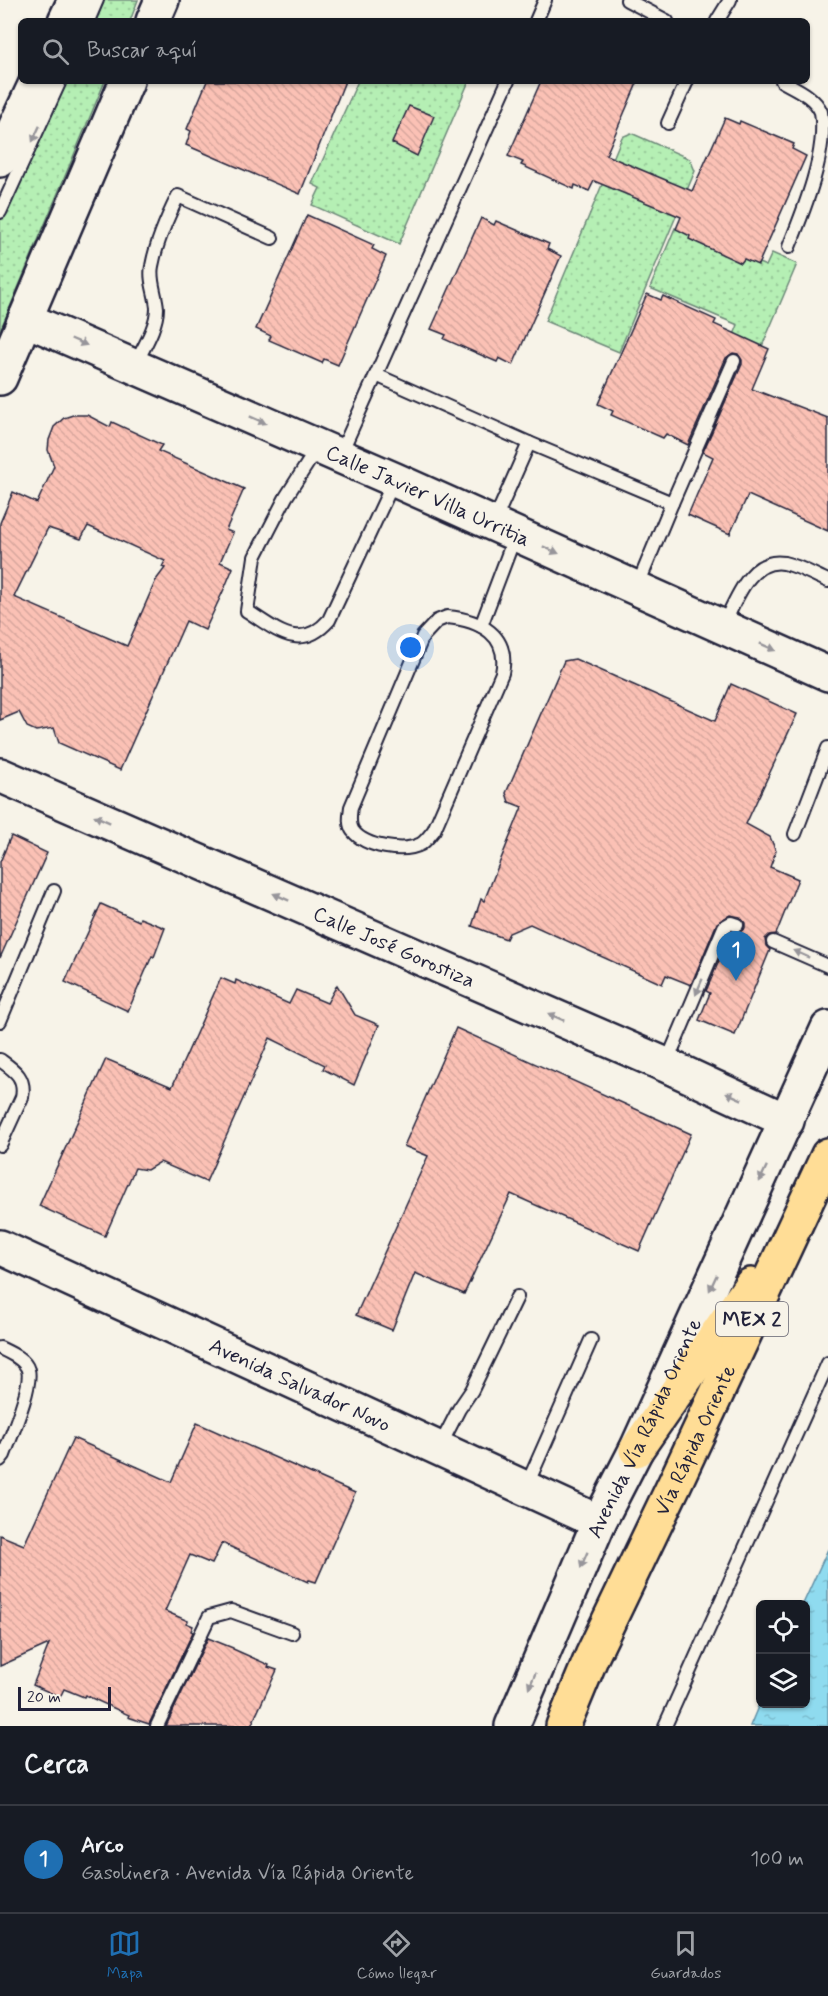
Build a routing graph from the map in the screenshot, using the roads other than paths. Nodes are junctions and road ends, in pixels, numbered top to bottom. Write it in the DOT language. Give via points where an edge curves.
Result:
graph roads {
  1 [pos="75,0"];
  2 [pos="97,0"];
  3 [pos="148,0"];
  4 [pos="162,0"];
  5 [pos="545,0"];
  6 [pos="627,0"];
  7 [pos="730,0"];
  8 [pos="66,18"];
  9 [pos="89,18"];
  10 [pos="140,18"];
  11 [pos="154,18"];
  12 [pos="537,18"];
  13 [pos="661,18"];
  14 [pos="719,18"];
  15 [pos="36,84"];
  16 [pos="59,84"];
  17 [pos="113,84"];
  18 [pos="127,84"];
  19 [pos="507,84"];
  20 [pos="686,84"];
  21 [pos="788,84"];
  22 [pos="824,108"];
  23 [pos="668,123"];
  24 [pos="0,160"];
  25 [pos="0,212"];
  26 [pos="272,238"];
  27 [pos="789,247"];
  28 [pos="26,319"];
  29 [pos="0,346"];
  30 [pos="734,361"];
  31 [pos="135,366"];
  32 [pos="376,375"];
  33 [pos="0,378"];
  34 [pos="529,443"];
  35 [pos="329,452"];
  36 [pos="395,480"];
  37 [pos="672,503"];
  38 [pos="504,530"];
  39 [pos="828,581"];
  40 [pos="636,588"];
  41 [pos="481,626"];
  42 [pos="723,627"];
  43 [pos="828,674"];
  44 [pos="828,748"];
  45 [pos="0,775"];
  46 [pos="795,834"];
  47 [pos="54,891"];
  48 [pos="737,925"];
  49 [pos="773,942"];
  50 [pos="828,966"];
  51 [pos="0,1021"];
  52 [pos="828,1028"];
  53 [pos="0,1060"];
  54 [pos="666,1065"];
  55 [pos="787,1121"];
  56 [pos="0,1145"];
  57 [pos="828,1155"];
  58 [pos="805,1207"];
  59 [pos="0,1247"];
  60 [pos="517,1297"];
  61 [pos="591,1340"];
  62 [pos="0,1348"];
  63 [pos="828,1363"];
  64 [pos="439,1449"];
  65 [pos="636,1450"];
  66 [pos="0,1460"];
  67 [pos="675,1483"];
  68 [pos="526,1488"];
  69 [pos="599,1522"];
  70 [pos="292,1633"];
  71 [pos="157,1726"];
  72 [pos="512,1726"];
  73 [pos="563,1726"];
  74 [pos="577,1726"];
  75 [pos="665,1726"];
  1 -- 8 [label="street"];
  2 -- 9 [label="lane"];
  3 -- 10 [label="lane"];
  4 -- 11 [label="street"];
  5 -- 12 [label="lane"];
  6 -- 13 [label="lane"];
  7 -- 14 [label="lane"];
  15 -- 24 [label="street"];
  16 -- 25 [label="lane, one-way"];
  17 -- 29 [label="lane"];
  18 -- 28 [label="street"];
  19 -- 32 [label="lane"];
  20 -- 23 [label="lane"];
  21 -- 22 [label="lane"];
  22 -- 27 [label="lane" via="826,147 821,170"];
  26 -- 31 [label="lane" via="178,196 151,267 157,305 154,323"];
  28 -- 31 [label="street, Calle Javier Villa Urritia, one-way"];
  28 -- 33 [label="street"];
  30 -- 37 [label="lane"];
  31 -- 35 [label="street, Calle Javier Villa Urritia, one-way"];
  32 -- 34 [label="lane"];
  32 -- 35 [label="lane"];
  34 -- 37 [label="lane"];
  34 -- 38 [label="lane"];
  35 -- 36 [label="street, Calle Javier Villa Urritia"];
  35 -- 36 [label="lane" via="286,497 255,557 247,611 286,635 304,637 319,632 329,621"];
  36 -- 38 [label="street, Calle Javier Villa Urritia"];
  37 -- 40 [label="lane"];
  38 -- 40 [label="street, Calle Javier Villa Urritia, one-way"];
  38 -- 41 [label="lane"];
  39 -- 42 [label="lane" via="782,563 762,566 749,577"];
  40 -- 42 [label="street, Calle Javier Villa Urritia"];
  41 -- 41 [label="lane" via="447,617 437,621 423,636 351,807 354,831 367,840 392,849 408,849 423,843 434,830 505,660 497,638"];
  42 -- 43 [label="street, Calle Javier Villa Urritia, one-way"];
  44 -- 46 [label="lane"];
  54 -- 45 [label="street, Calle José Gorostiza, one-way"];
  47 -- 51 [label="lane"];
  48 -- 54 [label="lane, one-way" via="724,927"];
  50 -- 49 [label="lane, one-way"];
  52 -- 55 [label="street, Avenida Vía Rápida Oriente"];
  53 -- 56 [label="lane" via="17,1072 24,1088"];
  55 -- 54 [label="street, Calle José Gorostiza, one-way"];
  55 -- 65 [label="street, Avenida Vía Rápida Oriente, one-way"];
  57 -- 58 [label="highway, Vía Rápida Oriente / MEX 2"];
  58 -- 65 [label="highway"];
  58 -- 67 [label="highway, Vía Rápida Oriente / MEX 2"];
  59 -- 64 [label="street, Avenida Salvador Novo"];
  60 -- 64 [label="lane"];
  61 -- 68 [label="lane"];
  62 -- 66 [label="lane" via="16,1356 28,1369 29,1384"];
  63 -- 75 [label="lane"];
  64 -- 68 [label="street, Avenida Salvador Novo"];
  65 -- 69 [label="street, Avenida Vía Rápida Oriente"];
  67 -- 73 [label="highway, Vía Rápida Oriente / MEX 2"];
  67 -- 74 [label="highway"];
  68 -- 69 [label="street, Avenida Salvador Novo"];
  69 -- 72 [label="street, Avenida Vía Rápida Oriente, one-way"];
  70 -- 71 [label="lane" via="231,1611 208,1617"];
}
